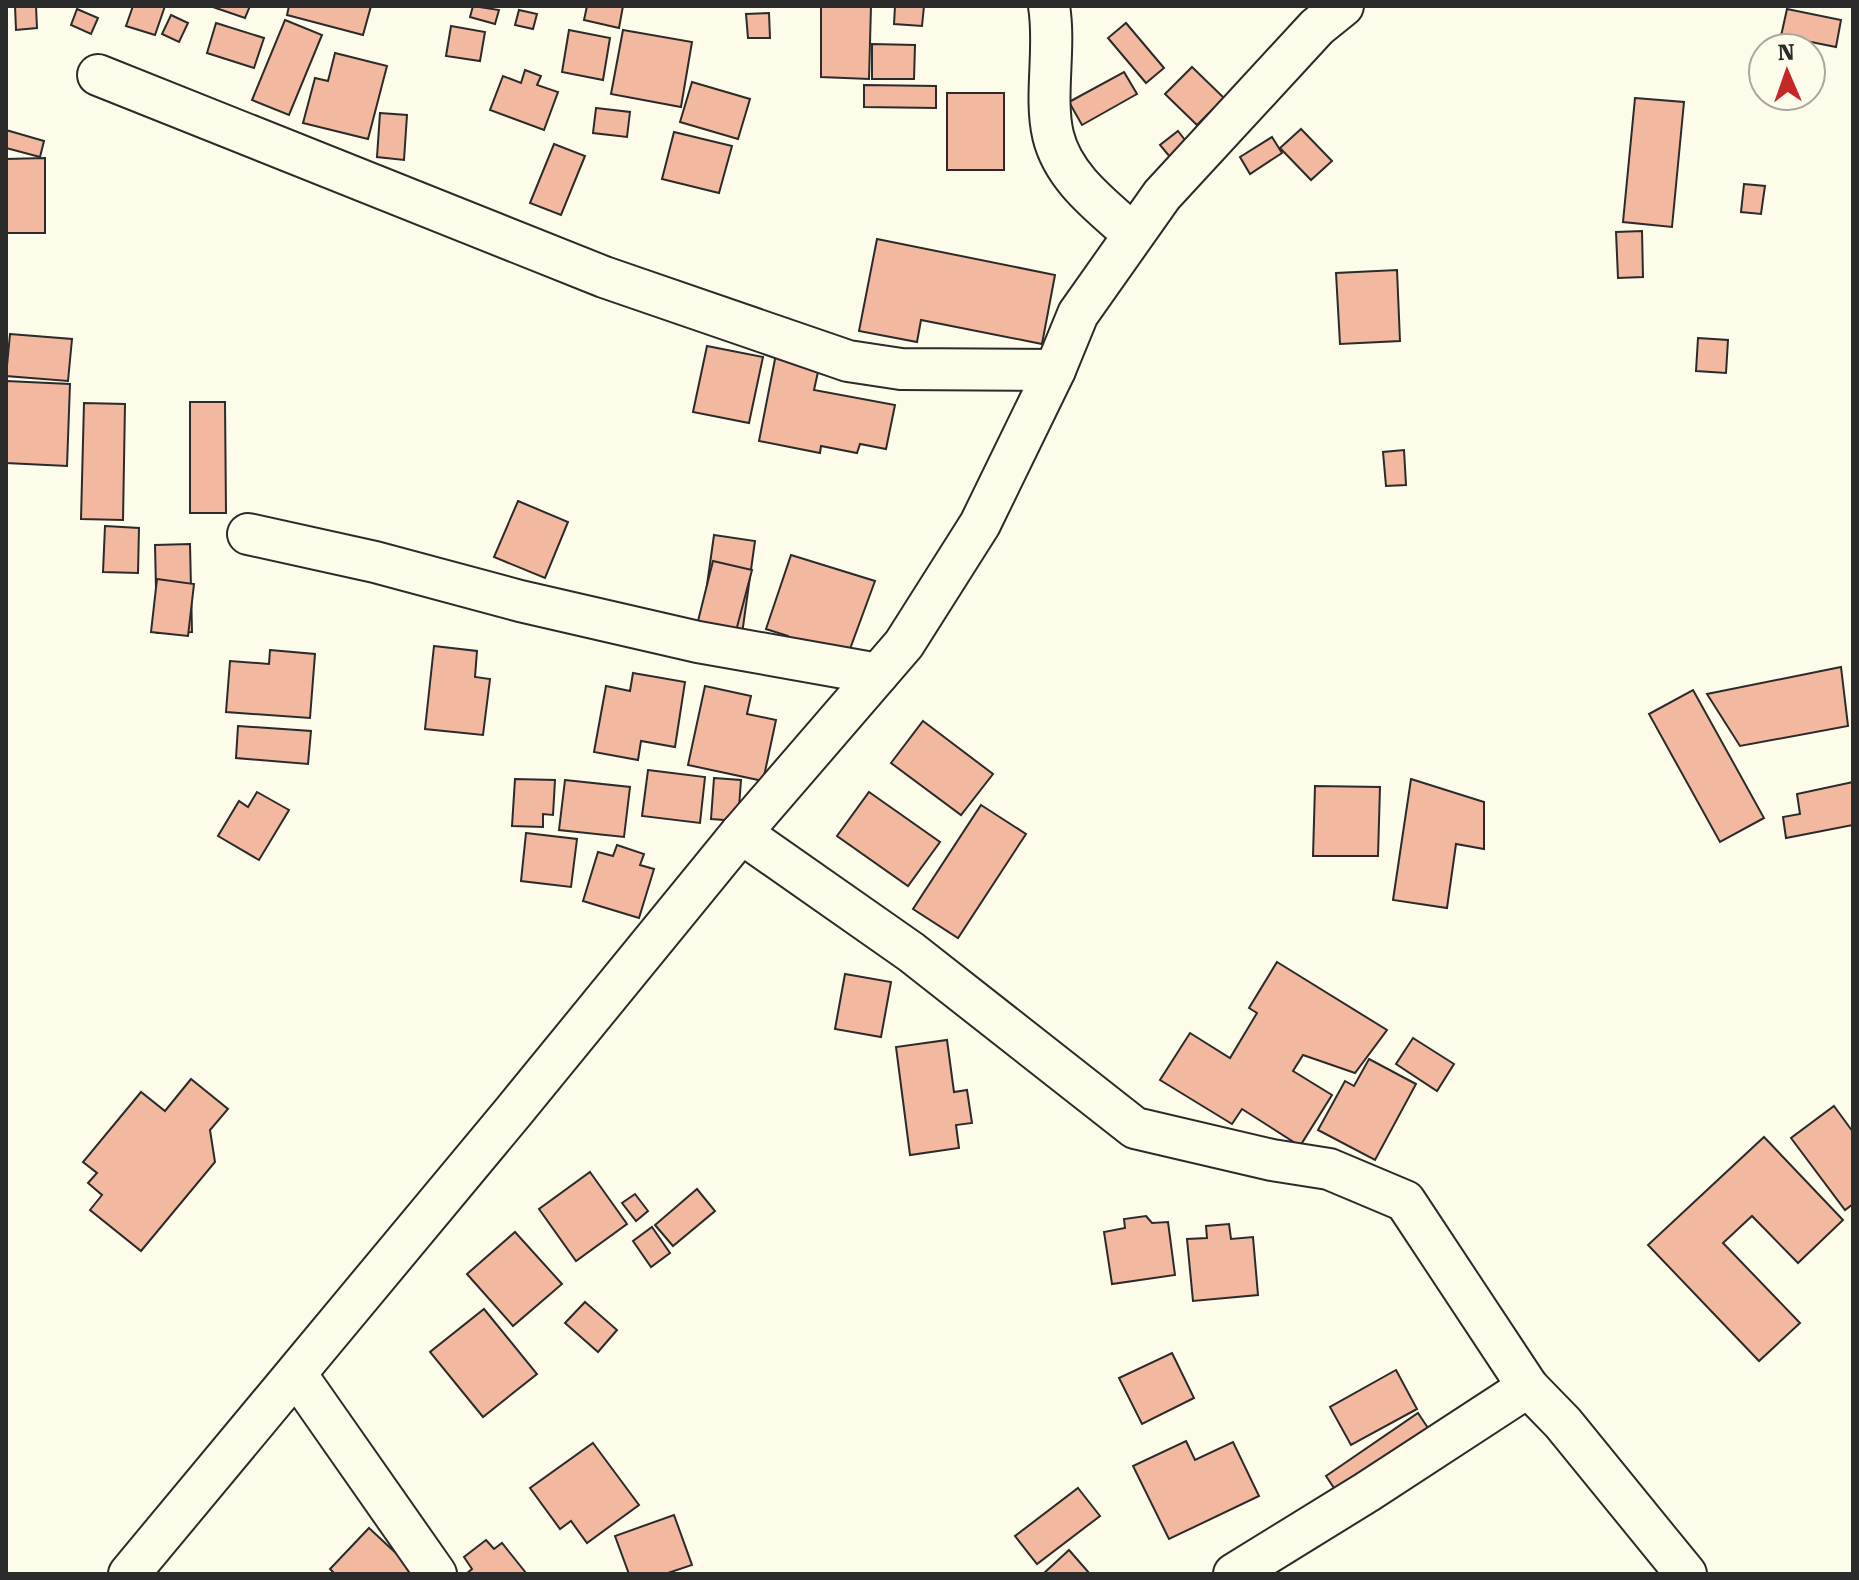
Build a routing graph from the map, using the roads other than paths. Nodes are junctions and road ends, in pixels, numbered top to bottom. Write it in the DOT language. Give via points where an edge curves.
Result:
graph roads {
  1 [pos="1049,6"];
  2 [pos="1343,6"];
  3 [pos="98,75"];
  4 [pos="1133,234"];
  5 [pos="1055,370"];
  6 [pos="248,534"];
  7 [pos="878,674"];
  8 [pos="741,833"];
  9 [pos="296,1374"];
  10 [pos="1528,1387"];
  11 [pos="129,1574"];
  12 [pos="436,1574"];
  13 [pos="1234,1574"];
  14 [pos="1686,1574"];
  1 -- 4 [label="street" via="1053,136 1071,176"];
  2 -- 4 [label="street" via="1317,27 1172,183"];
  3 -- 5 [label="street" via="604,277 848,361 901,369"];
  4 -- 5 [label="street" via="1078,314"];
  5 -- 7 [label="street" via="980,524 904,644"];
  6 -- 7 [label="street" via="698,642"];
  7 -- 8 [label="street"];
  8 -- 9 [label="street"];
  8 -- 10 [label="street" via="911,952 1135,1128 1329,1169 1405,1201"];
  9 -- 11 [label="street"];
  9 -- 12 [label="street"];
  10 -- 13 [label="street"];
  10 -- 14 [label="street"];
}
